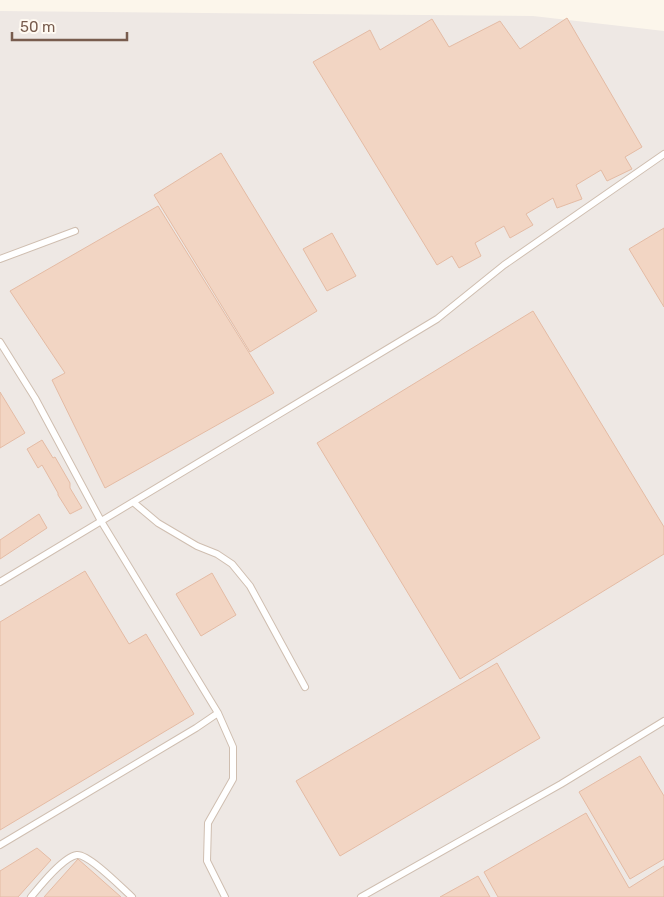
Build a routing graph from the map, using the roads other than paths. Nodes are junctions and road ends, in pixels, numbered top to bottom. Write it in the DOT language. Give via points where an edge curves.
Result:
graph roads {
  1 [pos="664,154"];
  2 [pos="75,231"];
  3 [pos="0,259"];
  4 [pos="0,342"];
  5 [pos="133,502"];
  6 [pos="100,521"];
  7 [pos="0,582"];
  8 [pos="305,687"];
  9 [pos="218,712"];
  10 [pos="664,721"];
  11 [pos="0,845"];
  12 [pos="31,897"];
  13 [pos="132,897"];
  14 [pos="225,897"];
  15 [pos="361,897"];
  1 -- 5 [label="lane" via="504,265 436,319"];
  2 -- 3 [label="lane"];
  4 -- 6 [label="lane"];
  5 -- 6 [label="lane"];
  5 -- 8 [label="lane" via="158,524 232,564 250,586"];
  6 -- 7 [label="lane"];
  6 -- 9 [label="lane"];
  9 -- 11 [label="lane"];
  9 -- 14 [label="lane" via="233,746 234,779 208,822 207,861"];
  10 -- 15 [label="lane" via="561,784"];
  12 -- 13 [label="lane" via="59,866 76,855 92,861"];
}
